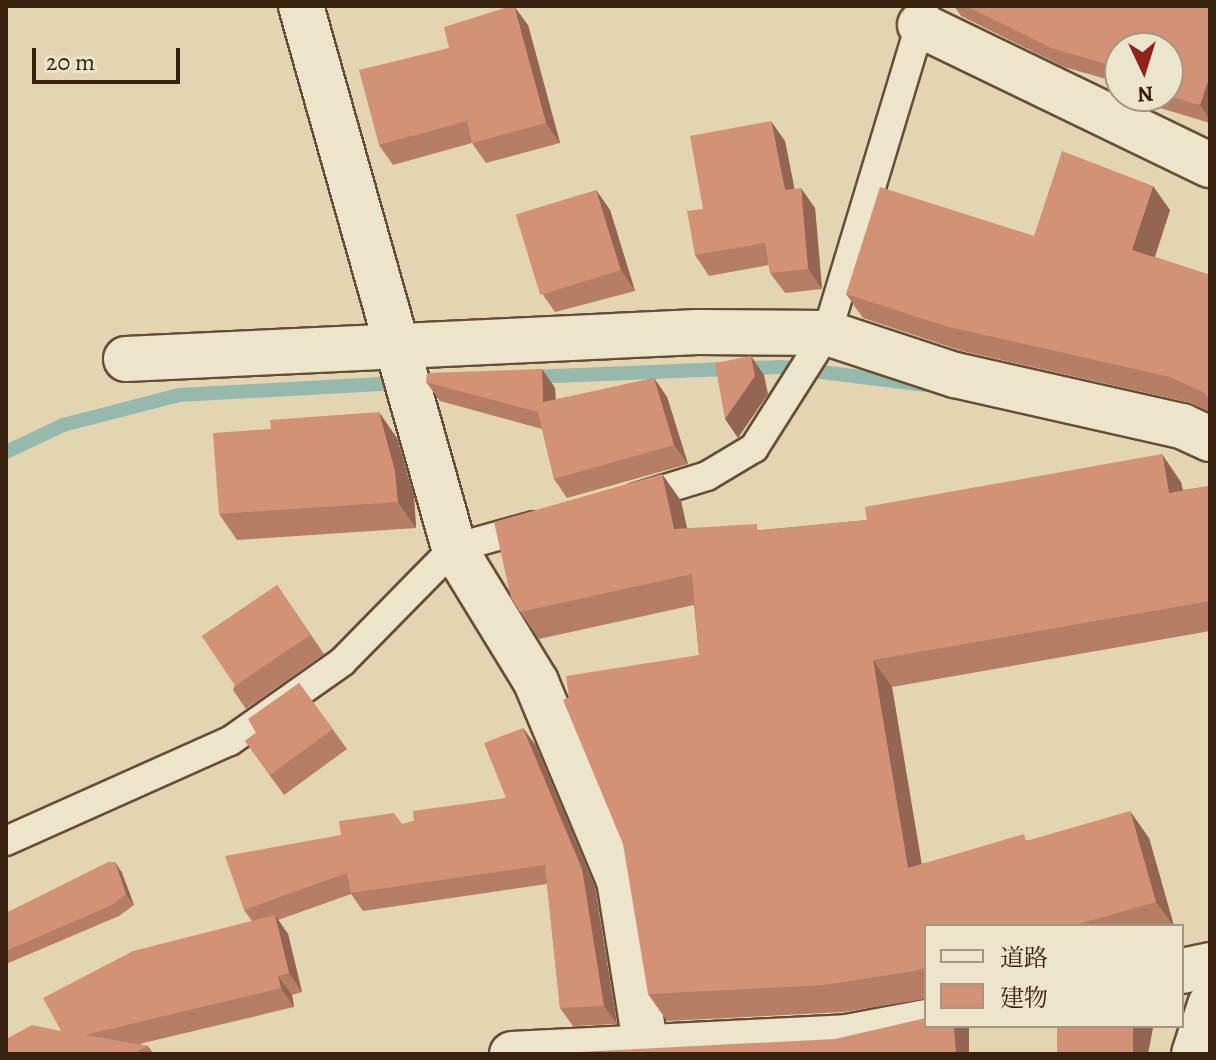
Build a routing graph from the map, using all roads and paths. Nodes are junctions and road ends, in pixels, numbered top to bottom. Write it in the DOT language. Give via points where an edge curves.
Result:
graph roads {
  1 [pos="301,6"];
  2 [pos="922,16"];
  3 [pos="1210,165"];
  4 [pos="827,333"];
  5 [pos="399,347"];
  6 [pos="126,359"];
  7 [pos="1210,439"];
  8 [pos="617,503"];
  9 [pos="558,519"];
  10 [pos="454,548"];
  11 [pos="6,841"];
  12 [pos="1210,965"];
  13 [pos="1184,971"];
  14 [pos="1210,1005"];
  15 [pos="924,1022"];
  16 [pos="646,1049"];
  17 [pos="512,1054"];
  18 [pos="1194,1054"];
  1 -- 5 [label="street"];
  2 -- 3 [label="street"];
  2 -- 4 [label="lane"];
  4 -- 5 [label="street" via="697,332"];
  4 -- 7 [label="street" via="955,375 1182,426"];
  4 -- 8 [label="lane" via="754,448 707,476"];
  5 -- 6 [label="street"];
  5 -- 10 [label="street"];
  9 -- 10 [label="lane"];
  10 -- 11 [label="lane" via="342,662 230,741"];
  10 -- 16 [label="street" via="536,682 619,880"];
  12 -- 13 [label="street"];
  14 -- 18 [label="street"];
  15 -- 16 [label="street" via="846,1037"];
  16 -- 17 [label="street"];
}
